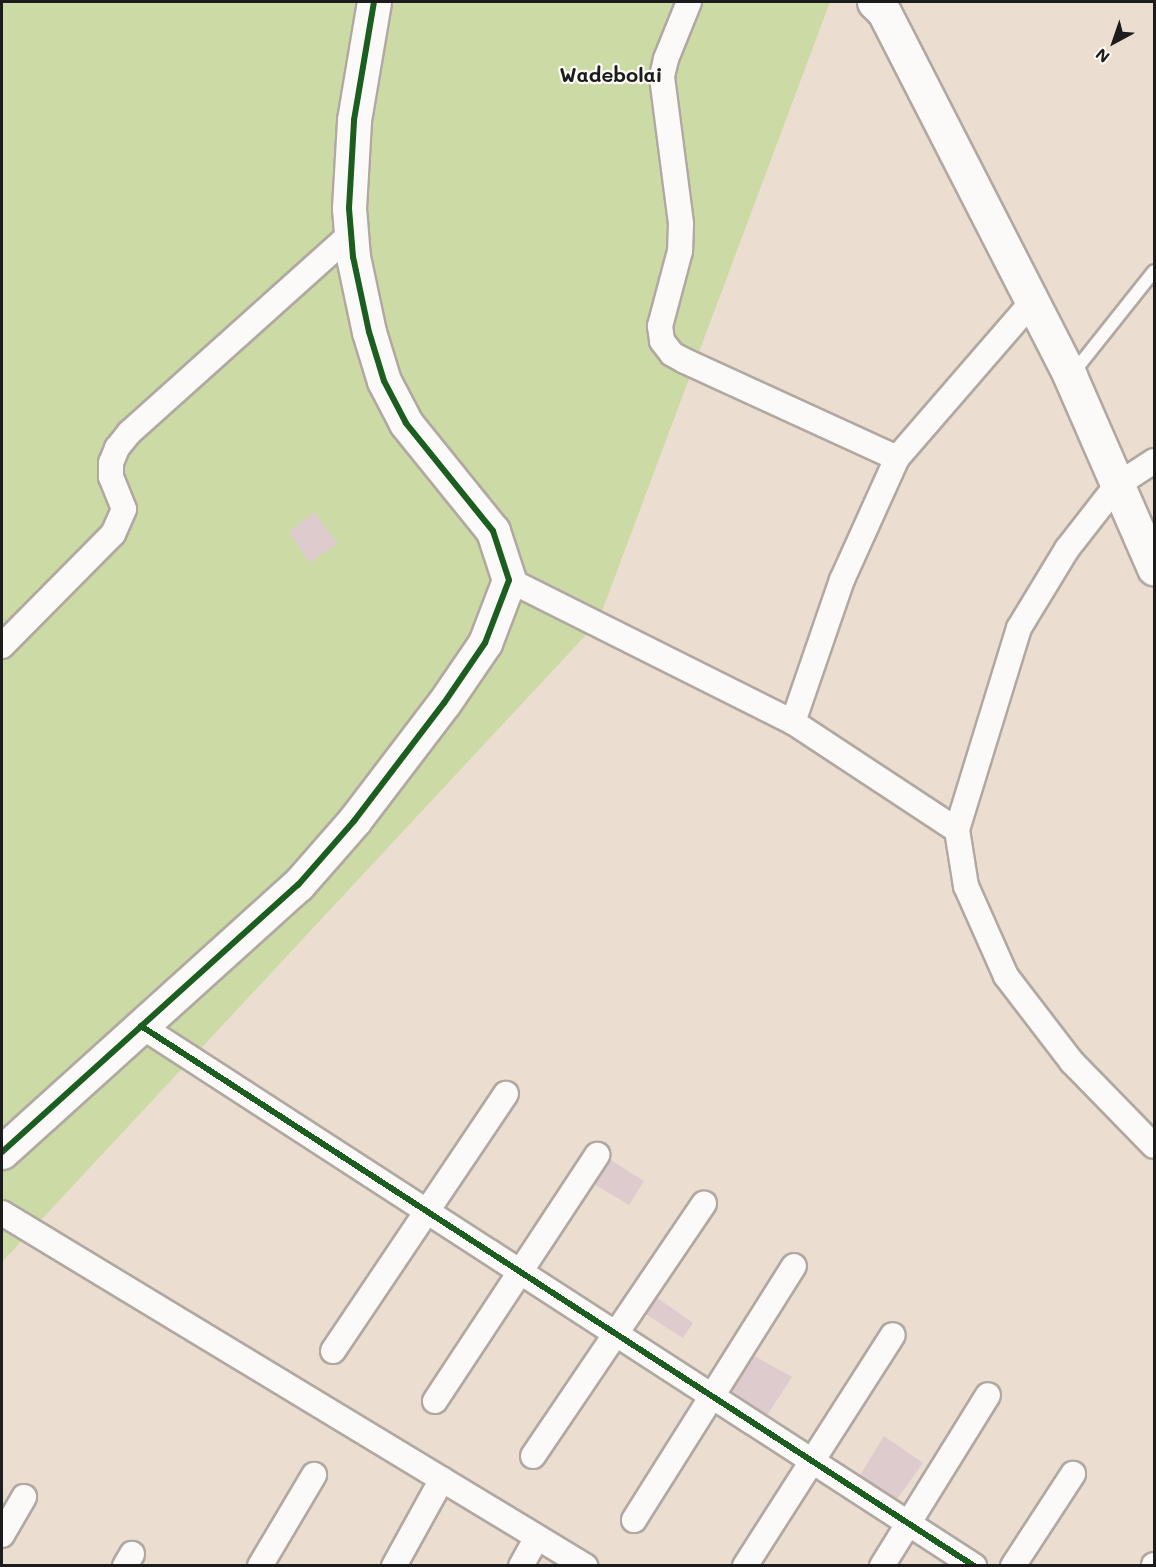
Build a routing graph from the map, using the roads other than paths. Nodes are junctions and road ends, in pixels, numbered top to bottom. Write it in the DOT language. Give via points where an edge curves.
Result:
graph roads {
  1 [pos="374,2"];
  2 [pos="689,2"];
  3 [pos="874,2"];
  4 [pos="351,234"];
  5 [pos="1155,272"];
  6 [pos="1032,302"];
  7 [pos="1070,376"];
  8 [pos="897,458"];
  9 [pos="1155,461"];
  10 [pos="1117,486"];
  11 [pos="1155,568"];
  12 [pos="509,580"];
  13 [pos="2,646"];
  14 [pos="793,723"];
  15 [pos="957,830"];
  16 [pos="141,1026"];
  17 [pos="506,1094"];
  18 [pos="1155,1146"];
  19 [pos="2,1152"];
  20 [pos="597,1155"];
  21 [pos="704,1203"];
  22 [pos="425,1212"];
  23 [pos="2,1213"];
  24 [pos="794,1266"];
  25 [pos="520,1274"];
  26 [pos="616,1334"];
  27 [pos="893,1335"];
  28 [pos="333,1351"];
  29 [pos="988,1395"];
  30 [pos="713,1397"];
  31 [pos="435,1401"];
  32 [pos="533,1456"];
  33 [pos="811,1460"];
  34 [pos="1073,1473"];
  35 [pos="314,1475"];
  36 [pos="442,1479"];
  37 [pos="24,1497"];
  38 [pos="634,1520"];
  39 [pos="909,1524"];
  40 [pos="2,1535"];
  41 [pos="537,1537"];
  42 [pos="260,1566"];
  43 [pos="394,1566"];
  44 [pos="521,1566"];
  45 [pos="585,1566"];
  46 [pos="745,1566"];
  47 [pos="882,1566"];
  48 [pos="974,1566"];
  49 [pos="1013,1566"];
  1 -- 4 [label="street" via="354,120"];
  2 -- 8 [label="street" via="662,77 681,224 680,251 660,326 662,341 672,354 685,361"];
  3 -- 6 [label="street" via="885,12"];
  4 -- 12 [label="street" via="369,332 384,381 406,423 493,531"];
  4 -- 13 [label="street" via="117,447 111,477 124,508 121,521 103,546"];
  5 -- 7 [label="lane"];
  6 -- 7 [label="street"];
  6 -- 8 [label="street"];
  7 -- 10 [label="street"];
  8 -- 14 [label="street" via="842,580"];
  9 -- 10 [label="street"];
  10 -- 11 [label="street"];
  10 -- 15 [label="street" via="1067,549 1019,628"];
  12 -- 14 [label="street"];
  12 -- 16 [label="street" via="485,643 354,821 298,885"];
  14 -- 15 [label="street"];
  15 -- 18 [label="street" via="966,886 1006,975 1072,1062"];
  16 -- 19 [label="street"];
  16 -- 22 [label="street"];
  17 -- 22 [label="street"];
  20 -- 25 [label="street"];
  21 -- 26 [label="street"];
  22 -- 25 [label="street"];
  22 -- 28 [label="street"];
  23 -- 36 [label="street"];
  24 -- 30 [label="street"];
  25 -- 26 [label="street"];
  25 -- 31 [label="street"];
  26 -- 30 [label="street"];
  26 -- 32 [label="street"];
  27 -- 33 [label="street"];
  29 -- 39 [label="street"];
  30 -- 33 [label="street"];
  30 -- 38 [label="street"];
  33 -- 39 [label="street"];
  33 -- 46 [label="street"];
  34 -- 49 [label="street"];
  35 -- 42 [label="street"];
  36 -- 41 [label="street"];
  36 -- 43 [label="street"];
  37 -- 40 [label="street"];
  39 -- 47 [label="street"];
  39 -- 48 [label="street"];
  41 -- 44 [label="street"];
  41 -- 45 [label="street"];
}
